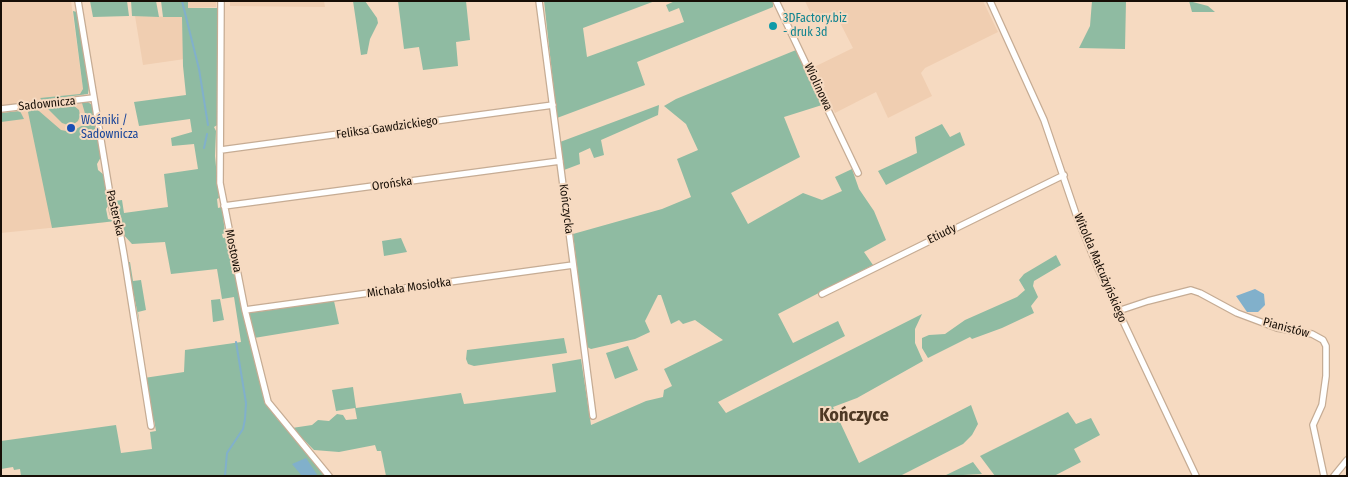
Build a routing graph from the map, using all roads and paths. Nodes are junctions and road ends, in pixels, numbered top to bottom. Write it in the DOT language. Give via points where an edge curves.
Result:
graph roads {
  1 [pos="78,1"];
  2 [pos="221,1"];
  3 [pos="538,1"];
  4 [pos="776,1"];
  5 [pos="990,1"];
  6 [pos="93,98"];
  7 [pos="553,106"];
  8 [pos="1,109"];
  9 [pos="221,150"];
  10 [pos="560,161"];
  11 [pos="858,173"];
  12 [pos="1064,175"];
  13 [pos="224,206"];
  14 [pos="573,265"];
  15 [pos="822,294"];
  16 [pos="245,310"];
  17 [pos="1118,311"];
  18 [pos="593,416"];
  19 [pos="151,426"];
  20 [pos="1347,460"];
  21 [pos="329,476"];
  22 [pos="1196,476"];
  23 [pos="1324,476"];
  24 [pos="1334,476"];
  1 -- 6 [label="street, Pasterska"];
  2 -- 9 [label="street, Mostowa"];
  3 -- 7 [label="street, Kończycka"];
  4 -- 11 [label="street, Wiolinowa"];
  5 -- 12 [label="street, Witolda Małcużyńskiego" via="1029,83"];
  6 -- 8 [label="street, Sadownicza"];
  6 -- 19 [label="street, Pasterska" via="113,212 118,221"];
  7 -- 9 [label="street, Feliksa Gawdzickiego"];
  7 -- 10 [label="street, Kończycka"];
  9 -- 13 [label="street, Mostowa" via="220,183"];
  10 -- 13 [label="street, Orońska"];
  10 -- 14 [label="street, Kończycka"];
  12 -- 15 [label="street, Etiudy"];
  12 -- 17 [label="street, Witolda Małcużyńskiego" via="1082,230"];
  13 -- 16 [label="street, Mostowa"];
  14 -- 16 [label="street, Michała Mosiołka"];
  14 -- 18 [label="street, Kończycka"];
  16 -- 21 [label="street, Mostowa" via="268,402"];
  17 -- 22 [label="street, Witolda Małcużyńskiego"];
  17 -- 23 [label="street, Pianistów" via="1191,290 1237,313 1323,340 1326,376 1322,405 1313,425"];
  20 -- 24 [label="street"];
}
